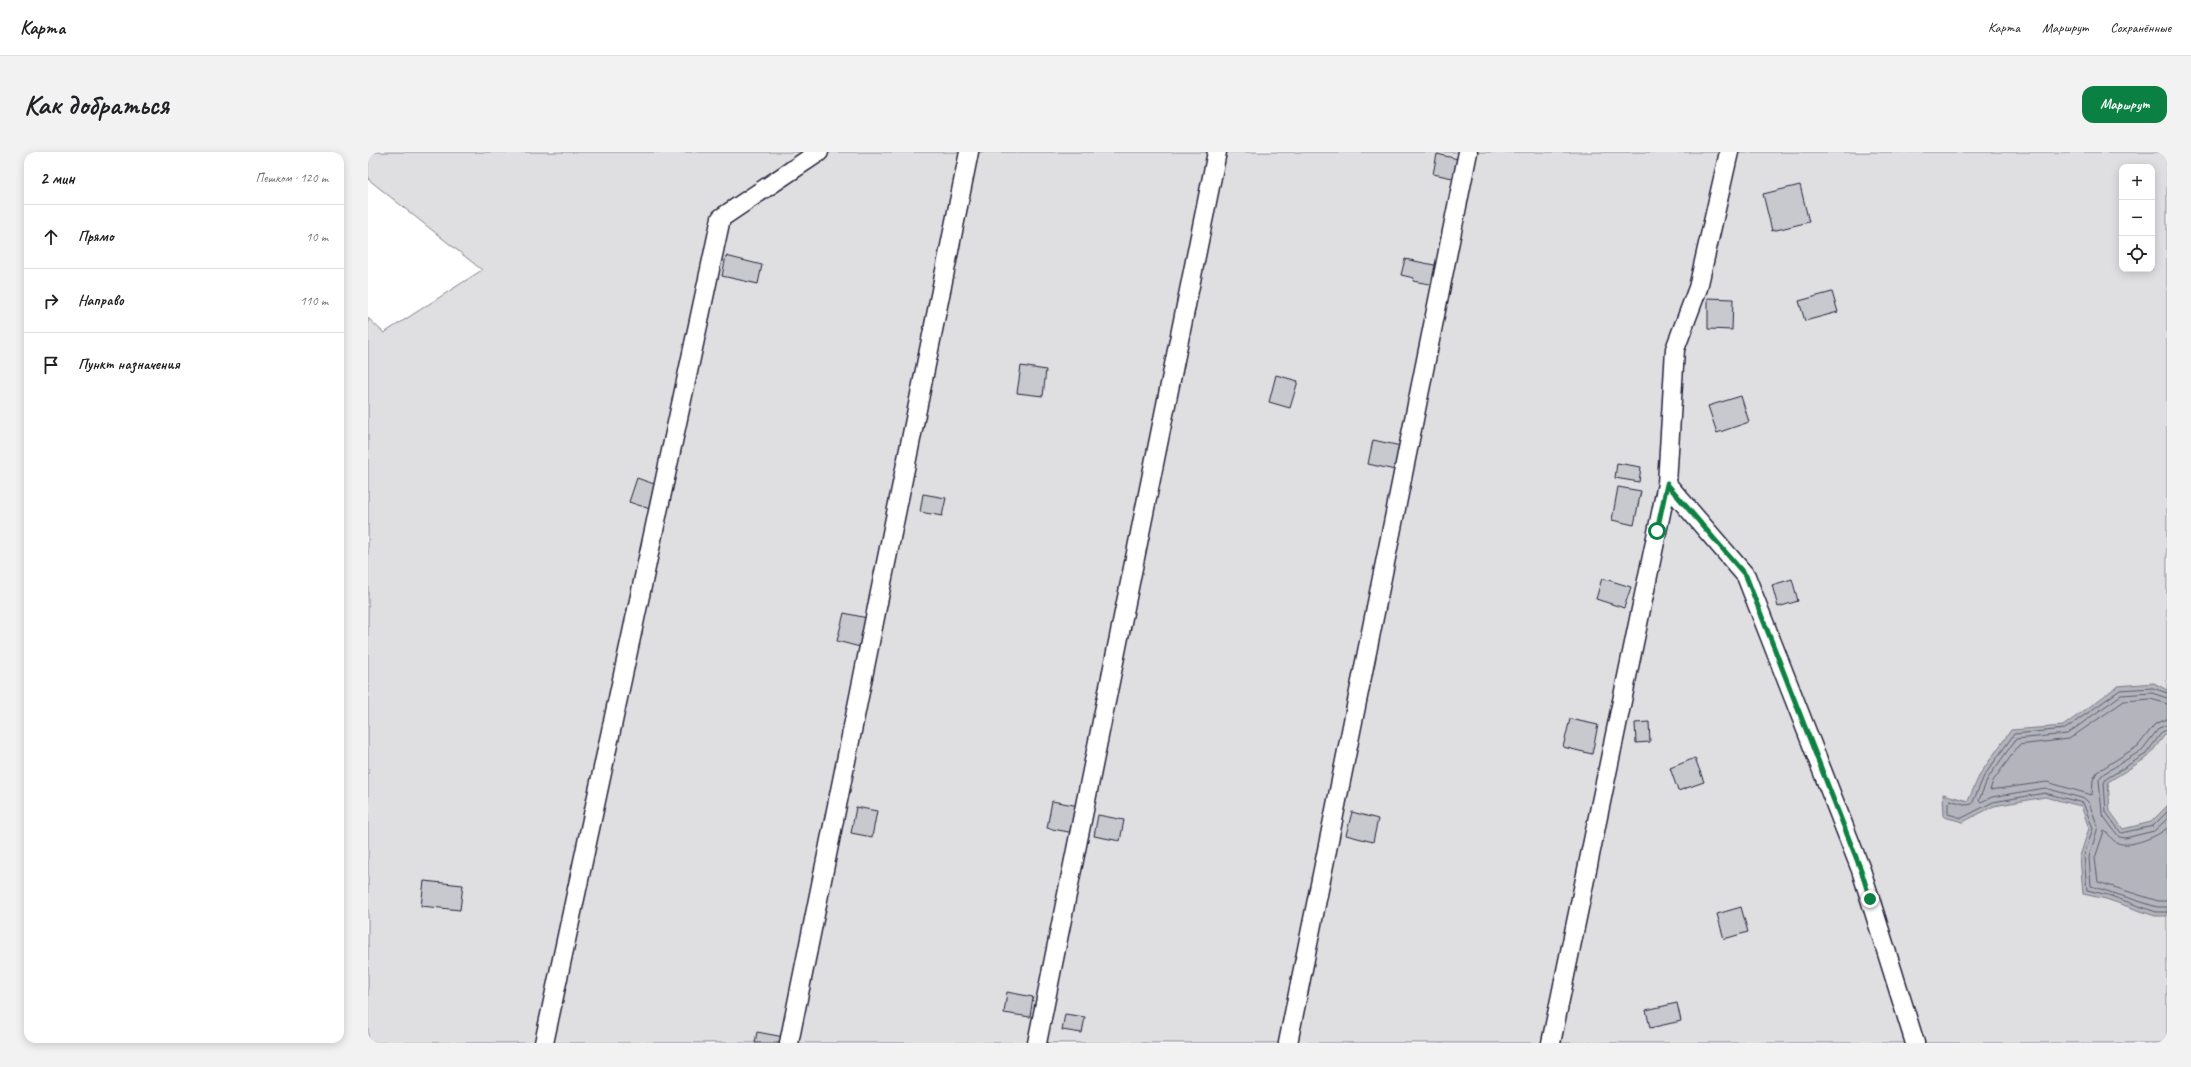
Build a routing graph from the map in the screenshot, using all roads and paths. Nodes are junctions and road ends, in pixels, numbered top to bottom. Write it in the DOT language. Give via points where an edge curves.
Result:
graph roads {
  1 [pos="819,152"];
  2 [pos="969,152"];
  3 [pos="1217,152"];
  4 [pos="1468,152"];
  5 [pos="1729,152"];
  6 [pos="1667,484"];
  7 [pos="544,1043"];
  8 [pos="789,1043"];
  9 [pos="1037,1043"];
  10 [pos="1288,1043"];
  11 [pos="1551,1043"];
  12 [pos="1915,1043"];
  1 -- 7 [label="lane" via="721,218"];
  2 -- 8 [label="lane"];
  3 -- 9 [label="lane"];
  4 -- 10 [label="lane"];
  5 -- 6 [label="lane" via="1698,288 1675,349"];
  6 -- 11 [label="lane"];
  6 -- 12 [label="lane" via="1746,576 1861,870"];
}
